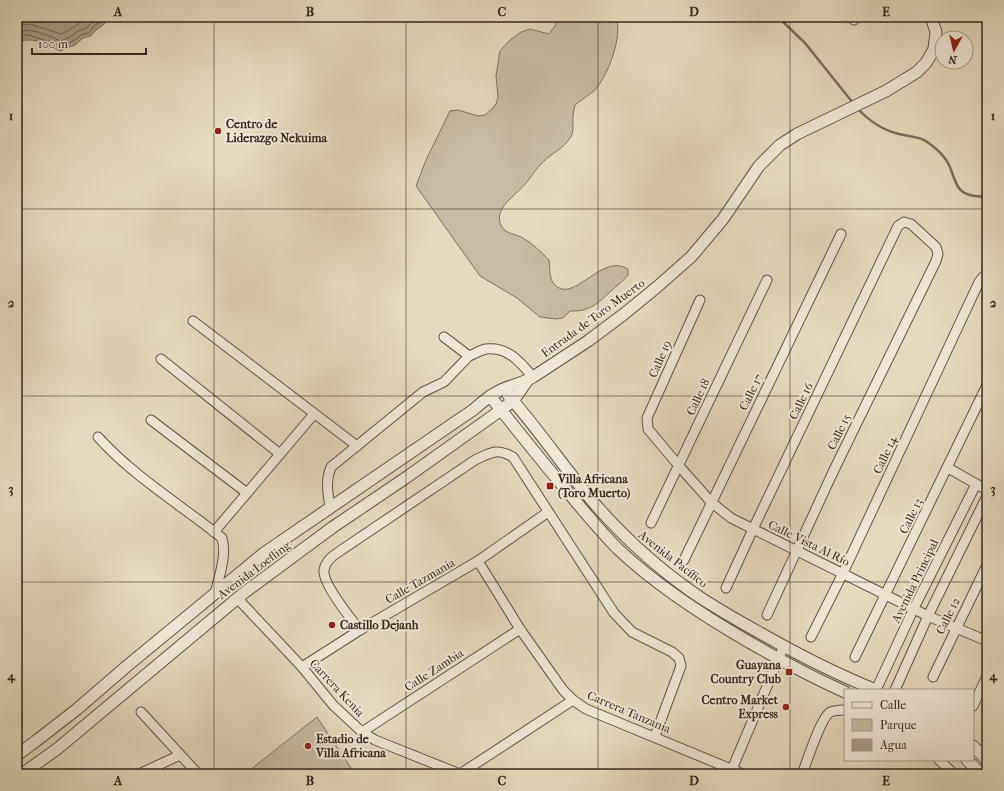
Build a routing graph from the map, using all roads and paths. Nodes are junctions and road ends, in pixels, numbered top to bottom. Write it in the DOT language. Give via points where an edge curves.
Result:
graph roads {
  1 [pos="932,17"];
  2 [pos="841,234"];
  3 [pos="936,261"];
  4 [pos="987,276"];
  5 [pos="767,280"];
  6 [pos="700,300"];
  7 [pos="193,321"];
  8 [pos="444,336"];
  9 [pos="469,356"];
  10 [pos="161,359"];
  11 [pos="530,379"];
  12 [pos="987,385"];
  13 [pos="502,389"];
  14 [pos="490,396"];
  15 [pos="513,401"];
  16 [pos="501,410"];
  17 [pos="314,414"];
  18 [pos="151,420"];
  19 [pos="648,429"];
  20 [pos="98,438"];
  21 [pos="357,446"];
  22 [pos="280,454"];
  23 [pos="678,466"];
  24 [pos="948,468"];
  25 [pos="976,484"];
  26 [pos="987,490"];
  27 [pos="247,493"];
  28 [pos="987,496"];
  29 [pos="711,502"];
  30 [pos="330,508"];
  31 [pos="548,512"];
  32 [pos="651,524"];
  33 [pos="753,529"];
  34 [pos="214,532"];
  35 [pos="797,550"];
  36 [pos="684,560"];
  37 [pos="478,561"];
  38 [pos="987,565"];
  39 [pos="843,573"];
  40 [pos="726,588"];
  41 [pos="215,594"];
  42 [pos="886,594"];
  43 [pos="238,598"];
  44 [pos="914,608"];
  45 [pos="767,615"];
  46 [pos="928,616"];
  47 [pos="956,627"];
  48 [pos="520,629"];
  49 [pos="360,630"];
  50 [pos="811,637"];
  51 [pos="987,641"];
  52 [pos="784,646"];
  53 [pos="855,657"];
  54 [pos="779,659"];
  55 [pos="302,667"];
  56 [pos="987,676"];
  57 [pos="932,677"];
  58 [pos="874,689"];
  59 [pos="876,689"];
  60 [pos="895,689"];
  61 [pos="844,692"];
  62 [pos="573,700"];
  63 [pos="974,704"];
  64 [pos="844,710"];
  65 [pos="141,712"];
  66 [pos="362,732"];
  67 [pos="655,736"];
  68 [pos="974,747"];
  69 [pos="17,754"];
  70 [pos="180,755"];
  71 [pos="987,760"];
  72 [pos="940,761"];
  73 [pos="969,761"];
  74 [pos="731,772"];
  75 [pos="22,774"];
  76 [pos="139,774"];
  77 [pos="198,774"];
  78 [pos="460,774"];
  79 [pos="743,774"];
  80 [pos="802,774"];
  81 [pos="954,774"];
  82 [pos="981,774"];
  1 -- 11 [label="street, Entrada de Toro Muerto" via="936,43 926,63 909,78 780,145 759,166 723,219 691,257 624,314"];
  2 -- 29 [label="street, Calle 17"];
  3 -- 33 [label="street, Calle 16" via="936,247 911,224 904,222 898,226"];
  3 -- 35 [label="street, Calle 15"];
  4 -- 39 [label="street, Calle 14" via="979,282"];
  5 -- 23 [label="street, Calle 18"];
  6 -- 19 [label="street, Calle 19" via="647,418"];
  7 -- 17 [label="street"];
  8 -- 9 [label="street"];
  9 -- 11 [label="street" via="486,349 508,352 521,363"];
  9 -- 21 [label="street" via="444,382 423,392"];
  10 -- 22 [label="street"];
  11 -- 13 [label="street, Entrada de Toro Muerto"];
  11 -- 15 [label="street, Entrada de Toro Muerto"];
  12 -- 24 [label="street, Calle 13"];
  13 -- 14 [label="street, Avenida Loefling"];
  13 -- 15 [label="street, Avenida Pacífico"];
  14 -- 16 [label="street"];
  14 -- 30 [label="street, Avenida Loefling"];
  15 -- 16 [label="street, Avenida Loefling"];
  15 -- 52 [label="street, Avenida Pacífico" via="571,476 628,539 664,571 704,600"];
  16 -- 43 [label="street, Avenida Loefling"];
  16 -- 54 [label="street" via="590,519 618,549 696,611"];
  17 -- 21 [label="street"];
  17 -- 22 [label="street"];
  18 -- 27 [label="street"];
  19 -- 23 [label="street, Calle Vista Al Río"];
  20 -- 34 [label="street" via="137,474"];
  21 -- 30 [label="street" via="331,467 327,485"];
  22 -- 27 [label="street"];
  23 -- 29 [label="street, Calle Vista Al Río"];
  23 -- 32 [label="street, Calle 18"];
  24 -- 25 [label="street"];
  24 -- 42 [label="street, Calle 13"];
  25 -- 26 [label="street"];
  25 -- 44 [label="street, Avenida Principal"];
  27 -- 34 [label="street"];
  28 -- 46 [label="street"];
  29 -- 33 [label="street, Calle Vista Al Río" via="732,518"];
  29 -- 36 [label="street, Calle 17"];
  30 -- 41 [label="street, Avenida Loefling" via="264,553"];
  31 -- 37 [label="street, Calle Tazmania"];
  31 -- 49 [label="street" via="513,458 502,452 489,453 475,460 328,560 324,570 325,580"];
  31 -- 67 [label="street" via="621,622 632,632 679,658 681,666"];
  33 -- 35 [label="street, Calle Vista Al Río"];
  33 -- 40 [label="street, Calle 16"];
  34 -- 41 [label="street" via="222,538 224,546"];
  35 -- 39 [label="street, Calle Vista Al Río"];
  35 -- 45 [label="street, Calle 15"];
  37 -- 48 [label="street, Carrera Tanzania"];
  37 -- 49 [label="street, Calle Tazmania"];
  38 -- 47 [label="street, Calle 12"];
  39 -- 42 [label="street, Calle Vista Al Río"];
  39 -- 50 [label="street, Calle 14"];
  41 -- 69 [label="street, Avenida Loefling" via="76,710"];
  42 -- 44 [label="street, Calle Vista Al Río"];
  42 -- 53 [label="street, Calle 13"];
  43 -- 55 [label="street, Carrera Kenia"];
  43 -- 75 [label="street, Avenida Loefling" via="57,749"];
  44 -- 46 [label="street, Calle Vista Al Río"];
  44 -- 59 [label="street, Avenida Principal"];
  46 -- 47 [label="street, Calle Vista Al Río"];
  46 -- 60 [label="street"];
  47 -- 51 [label="street, Calle Vista Al Río"];
  47 -- 57 [label="street, Calle 12"];
  48 -- 62 [label="street, Carrera Tanzania" via="563,690"];
  48 -- 66 [label="street, Calle Zambia"];
  49 -- 55 [label="street, Calle Tazmania"];
  52 -- 54 [label="street"];
  52 -- 58 [label="street, Avenida Pacífico"];
  54 -- 61 [label="street"];
  54 -- 74 [label="street"];
  55 -- 66 [label="street, Carrera Kenia" via="333,704"];
  56 -- 63 [label="street"];
  62 -- 67 [label="street, Carrera Tanzania" via="586,709"];
  62 -- 78 [label="street"];
  64 -- 80 [label="street" via="830,713 822,724"];
  65 -- 70 [label="street"];
  66 -- 78 [label="street, Carrera Kenia" via="375,740"];
  67 -- 74 [label="street, Carrera Tanzania"];
  68 -- 71 [label="street"];
  70 -- 76 [label="street"];
  70 -- 77 [label="street"];
  72 -- 81 [label="street"];
  73 -- 82 [label="street"];
  74 -- 79 [label="street, Carrera Tanzania"];
}
